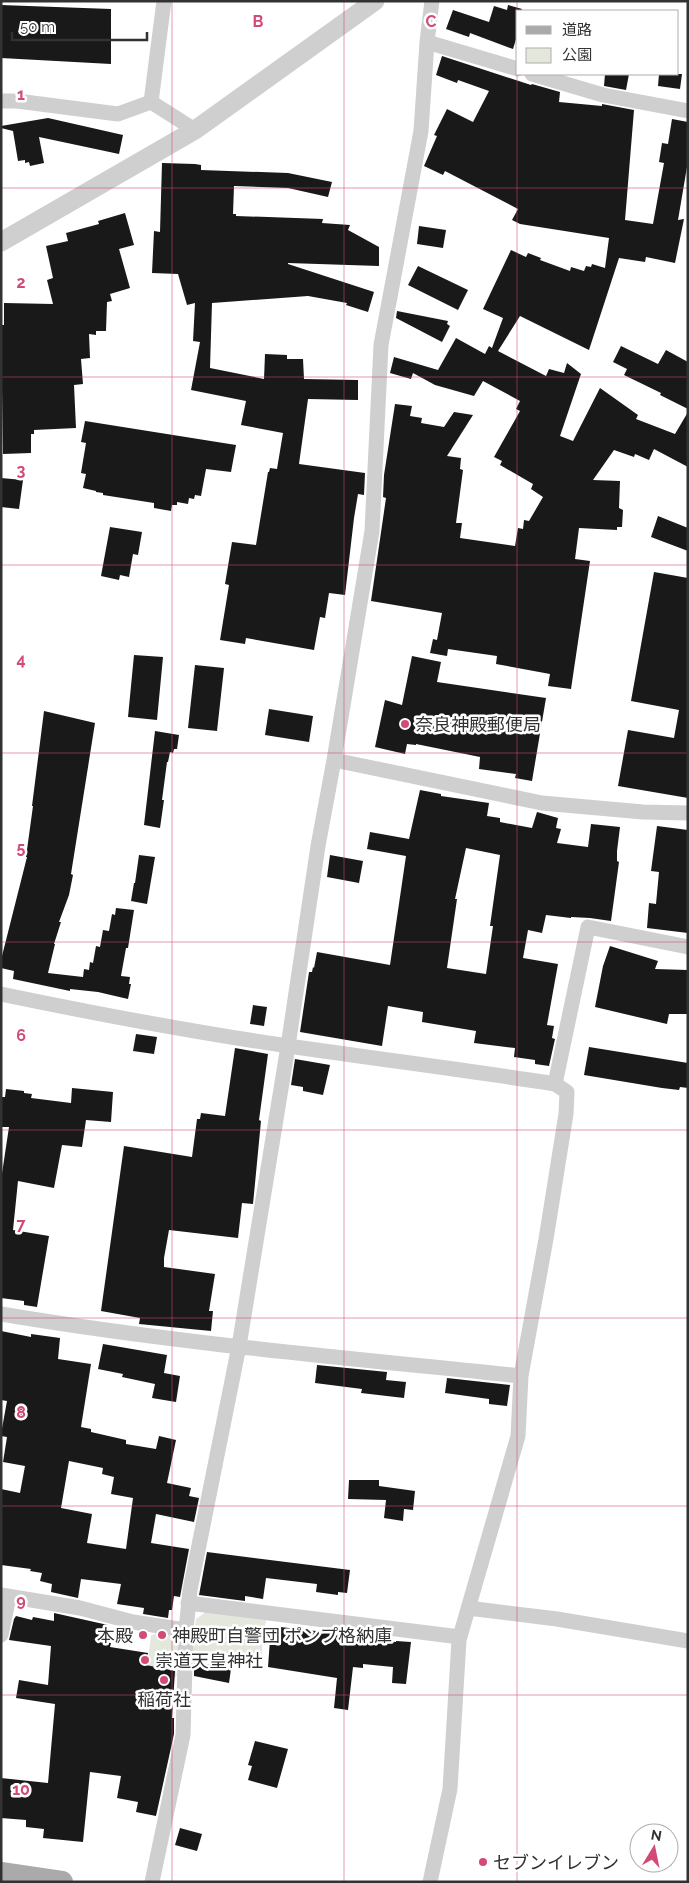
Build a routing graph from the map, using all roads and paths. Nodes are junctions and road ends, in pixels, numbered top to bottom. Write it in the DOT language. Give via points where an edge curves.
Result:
graph roads {
  1 [pos="164,1"];
  2 [pos="375,1"];
  3 [pos="432,1"];
  4 [pos="427,42"];
  5 [pos="516,69"];
  6 [pos="535,75"];
  7 [pos="1,101"];
  8 [pos="151,102"];
  9 [pos="688,111"];
  10 [pos="195,130"];
  11 [pos="1,242"];
  12 [pos="334,760"];
  13 [pos="688,813"];
  14 [pos="688,947"];
  15 [pos="1,994"];
  16 [pos="288,1046"];
  17 [pos="555,1084"];
  18 [pos="1,1314"];
  19 [pos="238,1346"];
  20 [pos="521,1376"];
  21 [pos="5,1596"];
  22 [pos="188,1603"];
  23 [pos="468,1608"];
  24 [pos="186,1630"];
  25 [pos="1,1636"];
  26 [pos="460,1637"];
  27 [pos="688,1641"];
  28 [pos="1,1873"];
  29 [pos="62,1882"];
  30 [pos="152,1882"];
  31 [pos="430,1882"];
  1 -- 8 [label="street"];
  2 -- 10 [label="street"];
  3 -- 4 [label="street"];
  4 -- 5 [label="street"];
  4 -- 12 [label="street" via="420,131 381,345 372,531"];
  6 -- 9 [label="street" via="603,95"];
  7 -- 8 [label="street" via="118,114"];
  8 -- 10 [label="street"];
  10 -- 11 [label="street"];
  12 -- 13 [label="street" via="542,802"];
  12 -- 16 [label="street"];
  14 -- 17 [label="street" via="588,927"];
  15 -- 16 [label="street" via="113,1017"];
  16 -- 17 [label="street"];
  16 -- 19 [label="street"];
  17 -- 20 [label="street" via="567,1092 566,1114"];
  18 -- 19 [label="street"];
  19 -- 20 [label="street"];
  19 -- 22 [label="street"];
  20 -- 23 [label="street" via="518,1436"];
  21 -- 24 [label="street"];
  21 -- 25 [label="street"];
  22 -- 24 [label="street"];
  22 -- 26 [label="street"];
  23 -- 26 [label="street"];
  23 -- 27 [label="street"];
  24 -- 30 [label="street" via="183,1735"];
  26 -- 31 [label="street" via="450,1789"];
  28 -- 29 [label="main road"];
}
